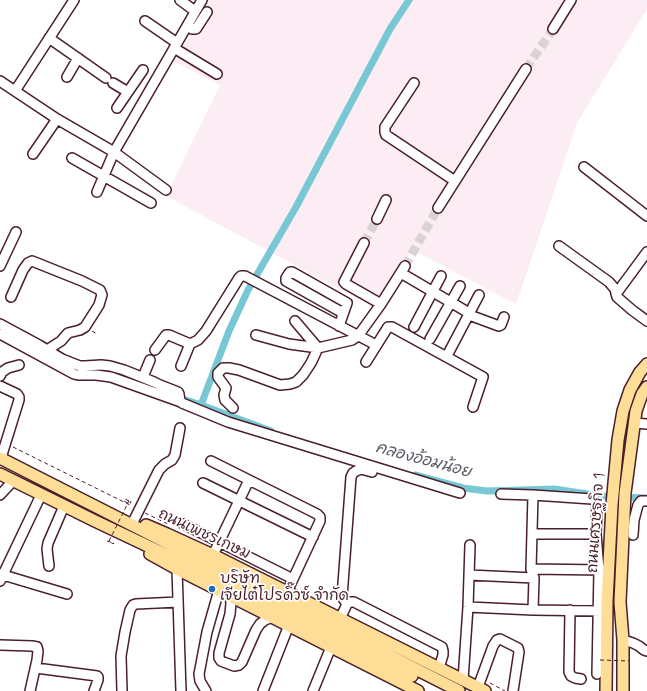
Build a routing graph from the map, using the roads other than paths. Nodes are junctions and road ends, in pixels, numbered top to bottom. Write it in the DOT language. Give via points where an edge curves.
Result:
graph roads {
  1 [pos="74,0"];
  2 [pos="180,0"];
  3 [pos="202,0"];
  4 [pos="571,0"];
  5 [pos="195,11"];
  6 [pos="207,12"];
  7 [pos="145,21"];
  8 [pos="188,25"];
  9 [pos="553,29"];
  10 [pos="49,38"];
  11 [pos="176,45"];
  12 [pos="78,58"];
  13 [pos="143,70"];
  14 [pos="526,70"];
  15 [pos="217,74"];
  16 [pos="67,77"];
  17 [pos="0,81"];
  18 [pos="414,83"];
  19 [pos="15,91"];
  20 [pos="128,92"];
  21 [pos="117,108"];
  22 [pos="57,119"];
  23 [pos="114,152"];
  24 [pos="32,154"];
  25 [pos="72,158"];
  26 [pos="584,167"];
  27 [pos="104,176"];
  28 [pos="455,181"];
  29 [pos="166,190"];
  30 [pos="97,192"];
  31 [pos="386,200"];
  32 [pos="151,203"];
  33 [pos="438,208"];
  34 [pos="647,216"];
  35 [pos="377,219"];
  36 [pos="16,232"];
  37 [pos="364,243"];
  38 [pos="559,246"];
  39 [pos="647,252"];
  40 [pos="0,266"];
  41 [pos="283,273"];
  42 [pos="441,276"];
  43 [pos="460,286"];
  44 [pos="274,291"];
  45 [pos="432,292"];
  46 [pos="616,294"];
  47 [pos="479,295"];
  48 [pos="10,297"];
  49 [pos="450,302"];
  50 [pos="381,304"];
  51 [pos="343,313"];
  52 [pos="469,314"];
  53 [pos="504,317"];
  54 [pos="295,321"];
  55 [pos="647,321"];
  56 [pos="0,324"];
  57 [pos="339,326"];
  58 [pos="414,327"];
  59 [pos="0,334"];
  60 [pos="256,335"];
  61 [pos="358,336"];
  62 [pos="430,339"];
  63 [pos="190,344"];
  64 [pos="376,345"];
  65 [pos="318,348"];
  66 [pos="47,350"];
  67 [pos="155,350"];
  68 [pos="449,352"];
  69 [pos="150,360"];
  70 [pos="366,362"];
  71 [pos="647,364"];
  72 [pos="19,365"];
  73 [pos="181,366"];
  74 [pos="0,376"];
  75 [pos="143,377"];
  76 [pos="0,386"];
  77 [pos="647,387"];
  78 [pos="180,399"];
  79 [pos="473,407"];
  80 [pos="233,408"];
  81 [pos="634,423"];
  82 [pos="647,424"];
  83 [pos="180,428"];
  84 [pos="1,458"];
  85 [pos="211,460"];
  86 [pos="0,474"];
  87 [pos="249,480"];
  88 [pos="13,481"];
  89 [pos="203,483"];
  90 [pos="435,492"];
  91 [pos="460,493"];
  92 [pos="501,494"];
  93 [pos="0,495"];
  94 [pos="41,495"];
  95 [pos="533,495"];
  96 [pos="239,500"];
  97 [pos="647,501"];
  98 [pos="64,506"];
  99 [pos="100,509"];
  100 [pos="134,520"];
  101 [pos="94,521"];
  102 [pos="183,524"];
  103 [pos="532,534"];
  104 [pos="596,534"];
  105 [pos="633,534"];
  106 [pos="313,537"];
  107 [pos="219,542"];
  108 [pos="470,545"];
  109 [pos="213,555"];
  110 [pos="49,566"];
  111 [pos="177,569"];
  112 [pos="604,570"];
  113 [pos="533,573"];
  114 [pos="469,575"];
  115 [pos="1,577"];
  116 [pos="293,579"];
  117 [pos="219,590"];
  118 [pos="287,592"];
  119 [pos="67,594"];
  120 [pos="230,595"];
  121 [pos="178,602"];
  122 [pos="347,604"];
  123 [pos="468,607"];
  124 [pos="533,610"];
  125 [pos="570,610"];
  126 [pos="603,611"];
  127 [pos="273,617"];
  128 [pos="340,619"];
  129 [pos="289,625"];
  130 [pos="623,640"];
  131 [pos="0,645"];
  132 [pos="331,647"];
  133 [pos="647,651"];
  134 [pos="36,668"];
  135 [pos="439,668"];
  136 [pos="597,674"];
  137 [pos="581,679"];
  138 [pos="463,680"];
  139 [pos="482,689"];
  140 [pos="415,690"];
  141 [pos="457,690"];
  142 [pos="30,691"];
  143 [pos="94,691"];
  144 [pos="122,691"];
  145 [pos="181,691"];
  146 [pos="206,691"];
  147 [pos="263,691"];
  148 [pos="314,691"];
  149 [pos="443,691"];
  150 [pos="513,691"];
  151 [pos="606,691"];
  152 [pos="623,691"];
  1 -- 10 [label="street"];
  2 -- 5 [label="street"];
  3 -- 5 [label="street"];
  4 -- 9 [label="street"];
  5 -- 8 [label="street"];
  6 -- 8 [label="street" via="196,29"];
  7 -- 11 [label="street"];
  8 -- 11 [label="street"];
  10 -- 12 [label="street"];
  10 -- 19 [label="street"];
  11 -- 15 [label="street"];
  11 -- 23 [label="street"];
  12 -- 16 [label="street"];
  12 -- 20 [label="street"];
  13 -- 20 [label="street"];
  14 -- 28 [label="street"];
  17 -- 19 [label="street"];
  18 -- 28 [label="street" via="385,127 386,135"];
  19 -- 22 [label="street"];
  20 -- 21 [label="street"];
  22 -- 23 [label="street"];
  22 -- 24 [label="street"];
  23 -- 27 [label="street"];
  23 -- 29 [label="street"];
  25 -- 27 [label="street"];
  26 -- 34 [label="street"];
  27 -- 30 [label="street"];
  27 -- 32 [label="street"];
  28 -- 33 [label="street"];
  31 -- 35 [label="street"];
  36 -- 40 [label="street"];
  37 -- 50 [label="street" via="344,282"];
  38 -- 46 [label="street" via="609,282"];
  39 -- 46 [label="street"];
  41 -- 44 [label="street"];
  42 -- 45 [label="street"];
  43 -- 49 [label="street"];
  44 -- 57 [label="street"];
  44 -- 63 [label="street" via="241,276 206,331"];
  45 -- 49 [label="street"];
  45 -- 50 [label="street" via="403,269"];
  45 -- 58 [label="street"];
  46 -- 55 [label="street"];
  47 -- 52 [label="street"];
  48 -- 66 [label="street" via="23,270 32,261 100,290 102,298 85,326 68,333"];
  49 -- 52 [label="street"];
  49 -- 62 [label="street"];
  50 -- 61 [label="street"];
  51 -- 51 [label="street" via="286,281 290,272 348,303"];
  51 -- 57 [label="street"];
  52 -- 53 [label="street" via="499,326"];
  52 -- 68 [label="street"];
  54 -- 65 [label="street"];
  56 -- 66 [label="street"];
  57 -- 61 [label="street"];
  59 -- 78 [label="street" via="74,374 111,376"];
  60 -- 65 [label="street" via="289,344"];
  61 -- 64 [label="street"];
  61 -- 65 [label="street" via="352,340"];
  63 -- 67 [label="street" via="166,335"];
  63 -- 73 [label="street"];
  64 -- 70 [label="street"];
  64 -- 79 [label="street" via="388,327 392,327 481,375 483,380"];
  65 -- 80 [label="street" via="302,375 290,384 280,385 238,370 223,368 218,377 226,388 225,400"];
  66 -- 75 [label="street" via="80,366 110,366"];
  69 -- 75 [label="street"];
  71 -- 112 [label="main road, ถนนเศรษฐกิจ 1" via="630,390 623,412"];
  72 -- 74 [label="street" via="8,368"];
  75 -- 78 [label="street" via="178,392"];
  76 -- 84 [label="street" via="17,394 19,400"];
  77 -- 81 [label="main road, ถนนเศรษฐกิจ 1" via="642,394"];
  78 -- 91 [label="street" via="182,403 228,422"];
  81 -- 82 [label="street"];
  81 -- 130 [label="main road, ถนนเศรษฐกิจ 1" via="624,507 620,602"];
  83 -- 100 [label="street" via="175,455 158,470"];
  84 -- 99 [label="main road, ถนนเพชรเกษม"];
  85 -- 87 [label="street"];
  86 -- 88 [label="main road"];
  87 -- 96 [label="street"];
  87 -- 106 [label="street" via="317,514 320,521"];
  88 -- 93 [label="street"];
  88 -- 94 [label="main road"];
  89 -- 96 [label="street"];
  90 -- 122 [label="street" via="361,469 353,473 342,589 342,597"];
  92 -- 95 [label="street"];
  94 -- 98 [label="main road"];
  94 -- 115 [label="street"];
  95 -- 103 [label="street"];
  95 -- 104 [label="street" via="592,499 597,504"];
  96 -- 106 [label="street"];
  96 -- 107 [label="street"];
  97 -- 105 [label="street" via="641,501 638,505"];
  98 -- 101 [label="main road"];
  98 -- 110 [label="street" via="46,549"];
  99 -- 100 [label="main road, ถนนเพชรเกษม"];
  99 -- 141 [label="main road, ถนนเพชรเกษม"];
  100 -- 109 [label="main road, ถนนเพชรเกษม"];
  101 -- 111 [label="main road"];
  101 -- 149 [label="main road" via="192,566"];
  102 -- 107 [label="street"];
  103 -- 104 [label="street"];
  103 -- 113 [label="street"];
  104 -- 112 [label="street"];
  106 -- 116 [label="street"];
  107 -- 109 [label="street"];
  107 -- 116 [label="street"];
  108 -- 114 [label="street"];
  109 -- 118 [label="main road, ถนนเพชรเกษม"];
  111 -- 117 [label="main road"];
  111 -- 121 [label="street"];
  112 -- 113 [label="street"];
  112 -- 126 [label="main road, ถนนเศรษฐกิจ 1"];
  113 -- 114 [label="street"];
  113 -- 124 [label="street"];
  114 -- 123 [label="street"];
  115 -- 119 [label="street"];
  116 -- 118 [label="street"];
  117 -- 120 [label="main road"];
  117 -- 146 [label="street" via="199,674"];
  118 -- 128 [label="main road, ถนนเพชรเกษม"];
  120 -- 127 [label="main road"];
  120 -- 127 [label="street" via="230,614 220,653 221,661 234,666 239,665 260,624"];
  121 -- 144 [label="street" via="133,605 121,656"];
  121 -- 145 [label="street"];
  122 -- 128 [label="street"];
  122 -- 135 [label="street" via="354,602 442,648 443,655"];
  123 -- 124 [label="street"];
  123 -- 138 [label="street"];
  124 -- 125 [label="street"];
  125 -- 126 [label="street"];
  125 -- 137 [label="street" via="569,672 570,676"];
  126 -- 136 [label="street"];
  126 -- 151 [label="main road, ถนนเศรษฐกิจ 1"];
  127 -- 129 [label="main road"];
  128 -- 135 [label="main road, ถนนเพชรเกษม"];
  129 -- 132 [label="main road"];
  129 -- 147 [label="street"];
  130 -- 133 [label="street"];
  130 -- 152 [label="main road, ถนนเศรษฐกิจ 1"];
  131 -- 134 [label="street" via="37,648"];
  132 -- 140 [label="main road"];
  132 -- 148 [label="street"];
  134 -- 142 [label="street"];
  134 -- 143 [label="street" via="97,676"];
  135 -- 138 [label="main road, ถนนเพชรเกษม"];
  138 -- 139 [label="main road, ถนนเพชรเกษม"];
  139 -- 150 [label="street" via="493,646 500,639 518,648"];
}
